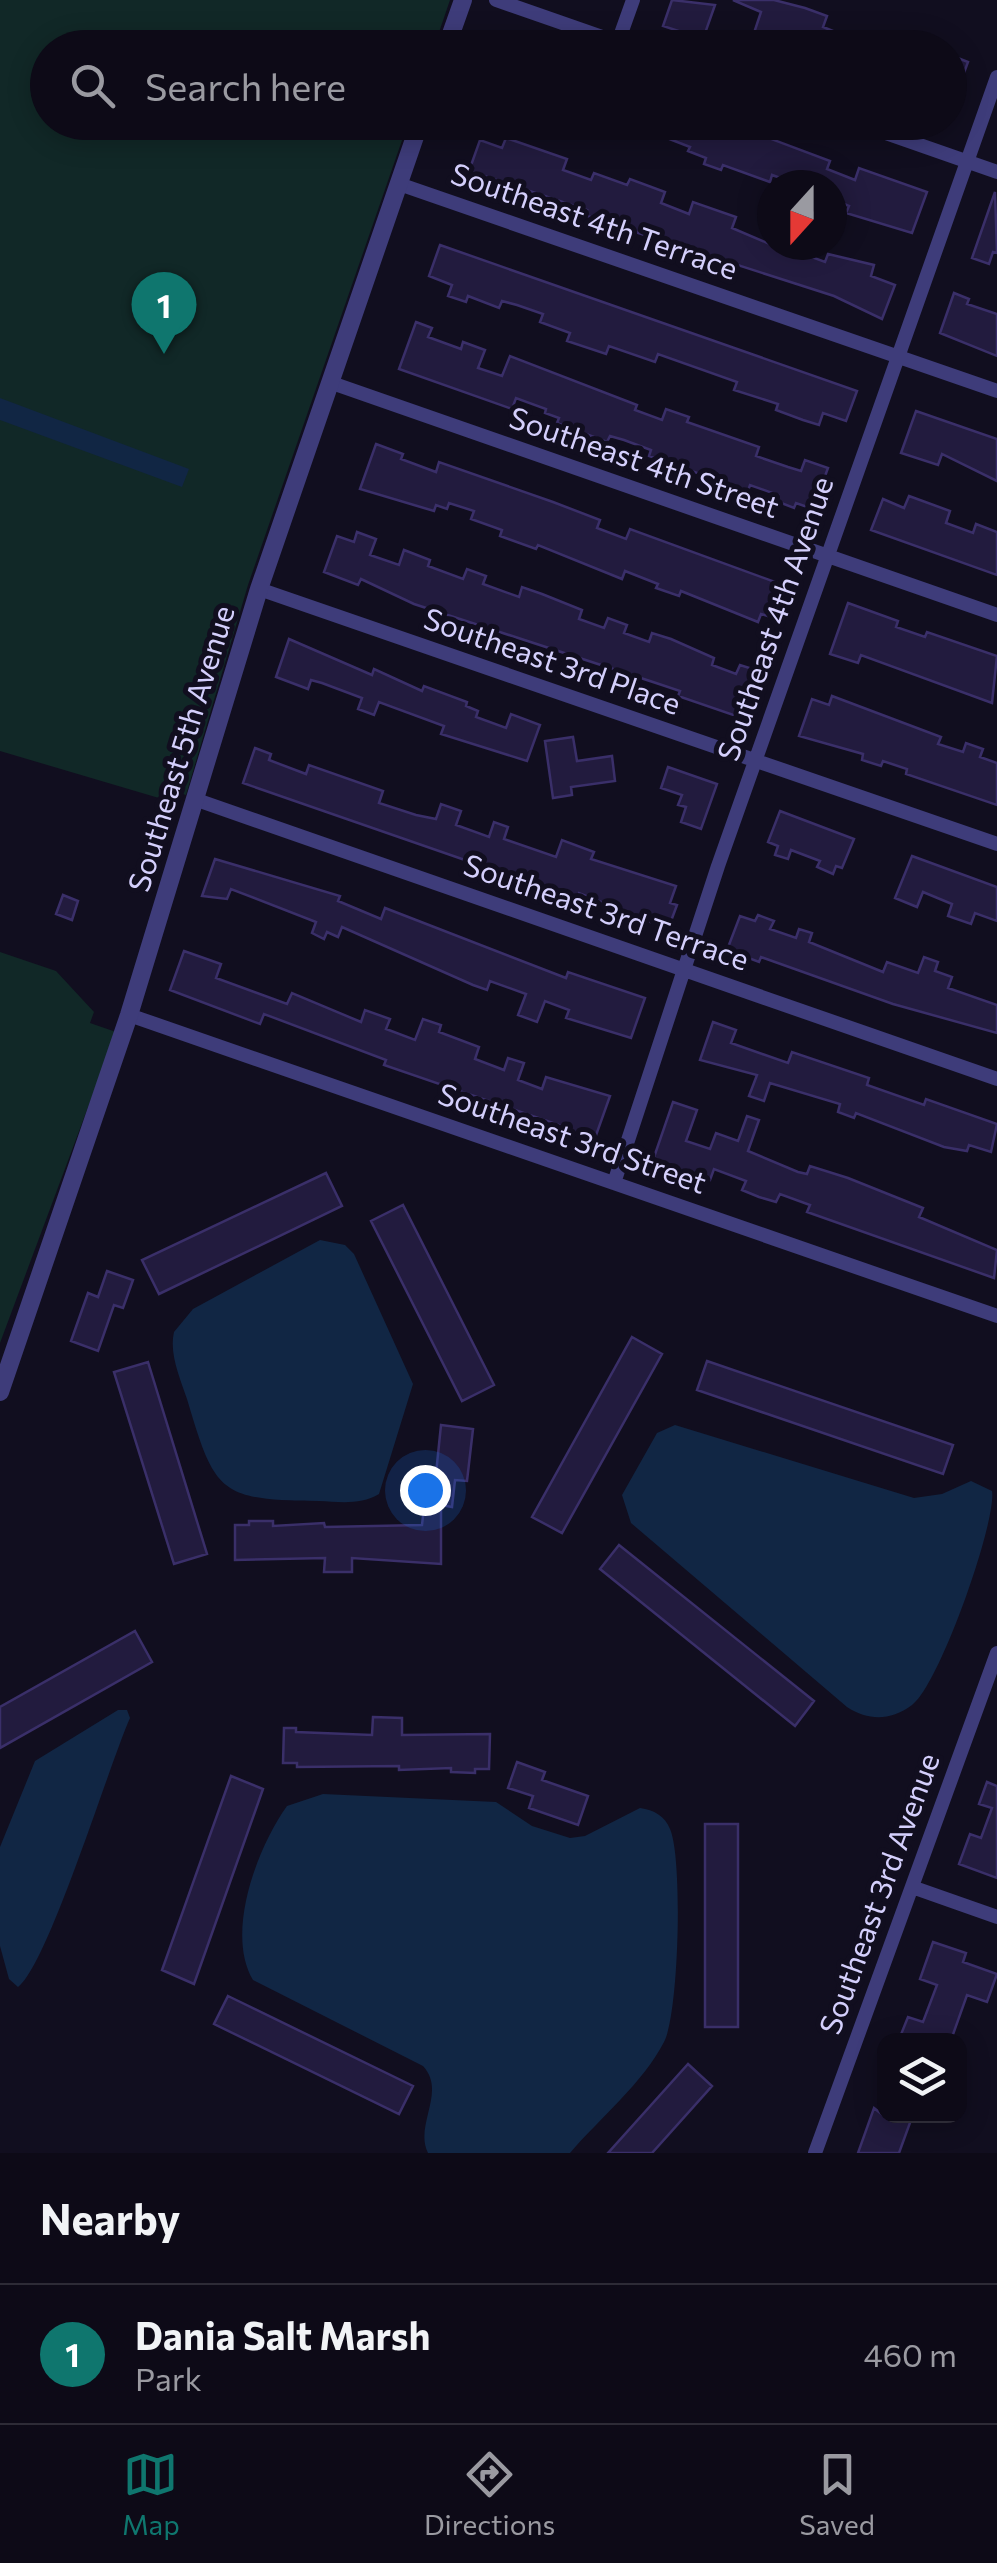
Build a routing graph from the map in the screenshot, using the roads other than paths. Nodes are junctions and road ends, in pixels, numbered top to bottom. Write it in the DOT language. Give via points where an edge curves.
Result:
graph roads {
  1 [pos="463,0"];
  2 [pos="496,0"];
  3 [pos="633,0"];
  4 [pos="452,30"];
  5 [pos="583,30"];
  6 [pos="622,30"];
  7 [pos="997,76"];
  8 [pos="414,140"];
  9 [pos="906,140"];
  10 [pos="967,161"];
  11 [pos="997,172"];
  12 [pos="399,184"];
  13 [pos="896,355"];
  14 [pos="329,382"];
  15 [pos="997,391"];
  16 [pos="829,557"];
  17 [pos="259,589"];
  18 [pos="997,615"];
  19 [pos="756,762"];
  20 [pos="197,800"];
  21 [pos="997,844"];
  22 [pos="684,970"];
  23 [pos="129,1015"];
  24 [pos="997,1079"];
  25 [pos="614,1183"];
  26 [pos="997,1316"];
  27 [pos="0,1392"];
  28 [pos="997,1653"];
  29 [pos="912,1888"];
  30 [pos="997,1917"];
  31 [pos="815,2153"];
  1 -- 4 [label="street"];
  2 -- 5 [label="street"];
  3 -- 6 [label="street"];
  7 -- 10 [label="street, Southeast 4th Avenue"];
  8 -- 12 [label="street, Southeast 5th Avenue"];
  9 -- 10 [label="street"];
  10 -- 11 [label="street"];
  10 -- 13 [label="street, Southeast 4th Avenue"];
  12 -- 13 [label="street, Southeast 4th Terrace"];
  12 -- 14 [label="street, Southeast 5th Avenue"];
  13 -- 15 [label="street, Southeast 4th Terrace"];
  13 -- 16 [label="street, Southeast 4th Avenue"];
  14 -- 16 [label="street, Southeast 4th Street"];
  14 -- 17 [label="street, Southeast 5th Avenue"];
  16 -- 18 [label="street, Southeast 4th Street"];
  16 -- 19 [label="street, Southeast 4th Avenue"];
  17 -- 19 [label="street, Southeast 3rd Place"];
  17 -- 20 [label="street, Southeast 5th Avenue"];
  19 -- 21 [label="street, Southeast 3rd Place"];
  19 -- 22 [label="street, Southeast 4th Avenue"];
  20 -- 22 [label="street, Southeast 3rd Terrace"];
  20 -- 23 [label="street, Southeast 5th Avenue"];
  22 -- 24 [label="street, Southeast 3rd Terrace"];
  22 -- 25 [label="street, Southeast 4th Avenue"];
  23 -- 25 [label="street, Southeast 3rd Street"];
  23 -- 27 [label="street, Southeast 5th Avenue"];
  25 -- 26 [label="street, Southeast 3rd Street"];
  28 -- 29 [label="street, Southeast 3rd Avenue"];
  29 -- 30 [label="street"];
  29 -- 31 [label="street, Southeast 3rd Avenue"];
}
